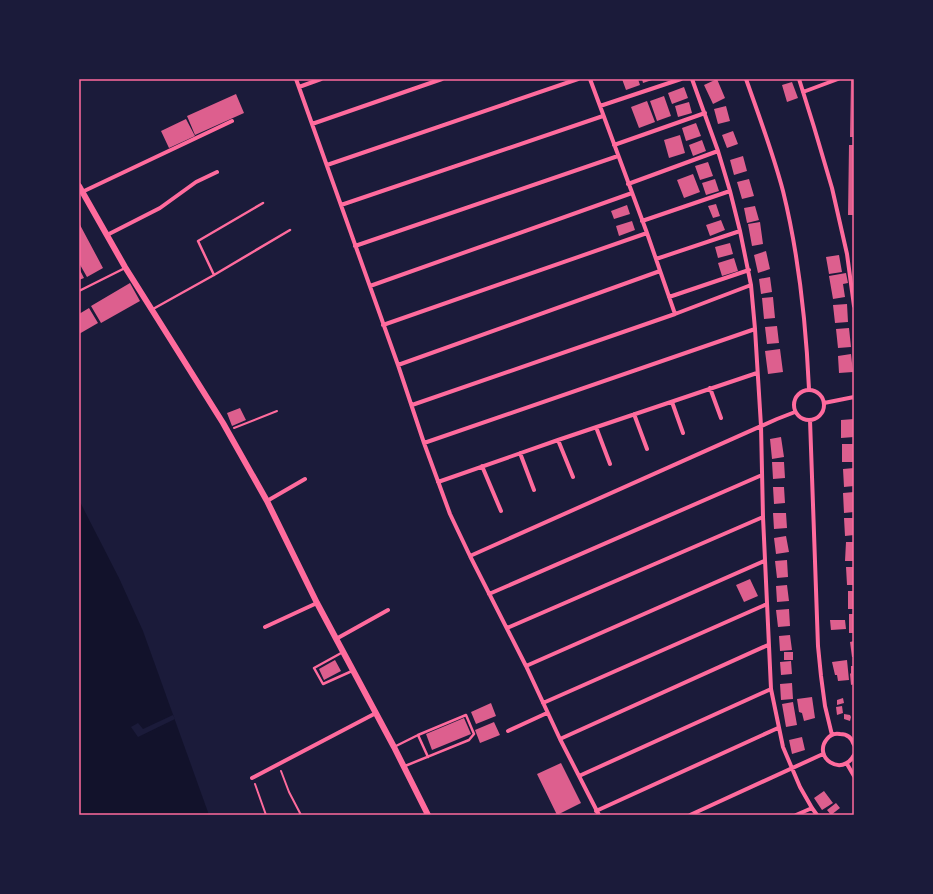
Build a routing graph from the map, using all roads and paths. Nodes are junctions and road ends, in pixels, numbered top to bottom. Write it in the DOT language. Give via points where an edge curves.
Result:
graph roads {
  1 [pos="296,79"];
  2 [pos="321,79"];
  3 [pos="442,79"];
  4 [pos="578,79"];
  5 [pos="590,79"];
  6 [pos="681,79"];
  7 [pos="692,79"];
  8 [pos="746,79"];
  9 [pos="798,79"];
  10 [pos="838,79"];
  11 [pos="299,87"];
  12 [pos="803,92"];
  13 [pos="600,106"];
  14 [pos="704,113"];
  15 [pos="603,116"];
  16 [pos="232,121"];
  17 [pos="312,124"];
  18 [pos="614,145"];
  19 [pos="718,151"];
  20 [pos="618,156"];
  21 [pos="327,165"];
  22 [pos="217,172"];
  23 [pos="628,184"];
  24 [pos="79,186"];
  25 [pos="730,191"];
  26 [pos="82,192"];
  27 [pos="632,193"];
  28 [pos="263,203"];
  29 [pos="341,205"];
  30 [pos="642,221"];
  31 [pos="290,230"];
  32 [pos="740,231"];
  33 [pos="647,233"];
  34 [pos="107,235"];
  35 [pos="356,246"];
  36 [pos="656,259"];
  37 [pos="125,267"];
  38 [pos="749,270"];
  39 [pos="660,271"];
  40 [pos="214,275"];
  41 [pos="751,285"];
  42 [pos="370,286"];
  43 [pos="79,291"];
  44 [pos="669,297"];
  45 [pos="854,306"];
  46 [pos="152,310"];
  47 [pos="675,314"];
  48 [pos="383,325"];
  49 [pos="755,329"];
  50 [pos="398,365"];
  51 [pos="757,373"];
  52 [pos="710,388"];
  53 [pos="809,389"];
  54 [pos="854,397"];
  55 [pos="672,402"];
  56 [pos="824,403"];
  57 [pos="412,405"];
  58 [pos="277,411"];
  59 [pos="795,412"];
  60 [pos="634,414"];
  61 [pos="721,418"];
  62 [pos="810,420"];
  63 [pos="761,426"];
  64 [pos="596,427"];
  65 [pos="227,431"];
  66 [pos="683,433"];
  67 [pos="558,440"];
  68 [pos="424,442"];
  69 [pos="647,449"];
  70 [pos="520,453"];
  71 [pos="610,464"];
  72 [pos="482,466"];
  73 [pos="762,475"];
  74 [pos="573,477"];
  75 [pos="305,479"];
  76 [pos="438,482"];
  77 [pos="534,490"];
  78 [pos="267,501"];
  79 [pos="501,511"];
  80 [pos="762,517"];
  81 [pos="470,556"];
  82 [pos="764,561"];
  83 [pos="489,594"];
  84 [pos="317,603"];
  85 [pos="766,604"];
  86 [pos="388,610"];
  87 [pos="265,627"];
  88 [pos="507,628"];
  89 [pos="336,639"];
  90 [pos="768,645"];
  91 [pos="343,652"];
  92 [pos="526,666"];
  93 [pos="353,670"];
  94 [pos="771,689"];
  95 [pos="543,703"];
  96 [pos="376,713"];
  97 [pos="547,713"];
  98 [pos="778,728"];
  99 [pos="508,732"];
  100 [pos="418,735"];
  101 [pos="832,735"];
  102 [pos="560,740"];
  103 [pos="854,742"];
  104 [pos="394,747"];
  105 [pos="823,754"];
  106 [pos="854,755"];
  107 [pos="428,757"];
  108 [pos="278,764"];
  109 [pos="846,764"];
  110 [pos="404,767"];
  111 [pos="792,768"];
  112 [pos="579,776"];
  113 [pos="854,776"];
  114 [pos="252,778"];
  115 [pos="812,808"];
  116 [pos="598,813"];
  117 [pos="266,815"];
  118 [pos="301,815"];
  119 [pos="428,815"];
  120 [pos="690,815"];
  121 [pos="796,815"];
  122 [pos="817,815"];
  1 -- 11 [label="street"];
  2 -- 11 [label="street"];
  3 -- 17 [label="street"];
  4 -- 21 [label="street"];
  5 -- 13 [label="street"];
  6 -- 13 [label="street"];
  7 -- 14 [label="street"];
  8 -- 53 [label="street" via="772,154 791,228 804,315"];
  9 -- 12 [label="street"];
  10 -- 12 [label="street"];
  11 -- 17 [label="street"];
  12 -- 45 [label="street" via="832,188 847,254"];
  13 -- 15 [label="street"];
  14 -- 18 [label="street"];
  14 -- 19 [label="street"];
  15 -- 18 [label="street"];
  15 -- 29 [label="street"];
  16 -- 26 [label="street"];
  17 -- 21 [label="street"];
  18 -- 20 [label="street"];
  19 -- 23 [label="street"];
  19 -- 25 [label="street"];
  20 -- 23 [label="street"];
  20 -- 35 [label="street"];
  21 -- 29 [label="street"];
  22 -- 34 [label="street" via="196,182 160,208"];
  23 -- 27 [label="street"];
  24 -- 26 [label="street"];
  25 -- 30 [label="street"];
  25 -- 32 [label="street"];
  26 -- 34 [label="street"];
  27 -- 30 [label="street"];
  27 -- 42 [label="street"];
  28 -- 40 [label="lane" via="198,241"];
  29 -- 35 [label="street"];
  30 -- 33 [label="street"];
  31 -- 40 [label="lane"];
  32 -- 36 [label="street"];
  32 -- 38 [label="street"];
  33 -- 36 [label="street"];
  33 -- 48 [label="street"];
  34 -- 37 [label="street"];
  35 -- 42 [label="street"];
  36 -- 39 [label="street"];
  37 -- 43 [label="lane"];
  37 -- 46 [label="street"];
  38 -- 41 [label="street"];
  38 -- 44 [label="street"];
  39 -- 44 [label="street"];
  39 -- 50 [label="street"];
  40 -- 46 [label="lane"];
  41 -- 47 [label="street"];
  41 -- 49 [label="street"];
  42 -- 48 [label="street"];
  44 -- 47 [label="street"];
  46 -- 65 [label="street"];
  47 -- 57 [label="street"];
  48 -- 50 [label="street"];
  49 -- 51 [label="street"];
  49 -- 68 [label="street"];
  50 -- 57 [label="street"];
  51 -- 52 [label="street"];
  51 -- 63 [label="street"];
  52 -- 55 [label="street"];
  52 -- 61 [label="street"];
  53 -- 56 [label="street" via="822,396"];
  53 -- 59 [label="street" via="797,394 793,406"];
  54 -- 56 [label="street"];
  55 -- 60 [label="street"];
  55 -- 66 [label="street"];
  56 -- 62 [label="street" via="819,416"];
  57 -- 68 [label="street"];
  58 -- 65 [label="path"];
  59 -- 62 [label="street"];
  59 -- 63 [label="street"];
  60 -- 64 [label="street"];
  60 -- 69 [label="street"];
  62 -- 101 [label="street" via="820,676 824,706"];
  63 -- 73 [label="street"];
  63 -- 81 [label="street"];
  64 -- 67 [label="street"];
  64 -- 71 [label="street"];
  65 -- 78 [label="street"];
  67 -- 70 [label="street"];
  67 -- 74 [label="street"];
  68 -- 76 [label="street"];
  70 -- 72 [label="street"];
  70 -- 77 [label="street"];
  72 -- 76 [label="street"];
  72 -- 79 [label="street"];
  73 -- 80 [label="street"];
  73 -- 83 [label="street"];
  75 -- 78 [label="street"];
  76 -- 81 [label="street"];
  78 -- 84 [label="street"];
  80 -- 82 [label="street"];
  80 -- 88 [label="street"];
  81 -- 83 [label="street"];
  82 -- 85 [label="street"];
  82 -- 92 [label="street"];
  83 -- 88 [label="street"];
  84 -- 87 [label="street"];
  84 -- 89 [label="street"];
  85 -- 90 [label="street"];
  85 -- 95 [label="street"];
  86 -- 89 [label="street"];
  88 -- 92 [label="street"];
  89 -- 91 [label="street"];
  90 -- 94 [label="street"];
  90 -- 102 [label="street"];
  91 -- 93 [label="street"];
  91 -- 93 [label="lane" via="314,668 323,684"];
  92 -- 95 [label="street"];
  93 -- 96 [label="street"];
  94 -- 98 [label="street"];
  94 -- 112 [label="street"];
  95 -- 97 [label="street"];
  96 -- 104 [label="street"];
  96 -- 108 [label="street"];
  97 -- 99 [label="street"];
  97 -- 102 [label="street"];
  98 -- 111 [label="street"];
  98 -- 116 [label="street"];
  100 -- 104 [label="lane"];
  100 -- 107 [label="lane"];
  100 -- 107 [label="lane" via="466,715 474,734 469,740"];
  101 -- 103 [label="street" via="843,734"];
  101 -- 105 [label="street" via="824,743"];
  102 -- 112 [label="street"];
  104 -- 110 [label="street"];
  105 -- 109 [label="street" via="833,764"];
  105 -- 111 [label="street"];
  106 -- 109 [label="street"];
  107 -- 110 [label="lane"];
  108 -- 114 [label="street"];
  108 -- 118 [label="path"];
  109 -- 113 [label="street"];
  110 -- 119 [label="street"];
  111 -- 115 [label="street"];
  111 -- 120 [label="street"];
  112 -- 116 [label="street"];
  114 -- 117 [label="path"];
  115 -- 121 [label="street"];
  115 -- 122 [label="street"];
}
